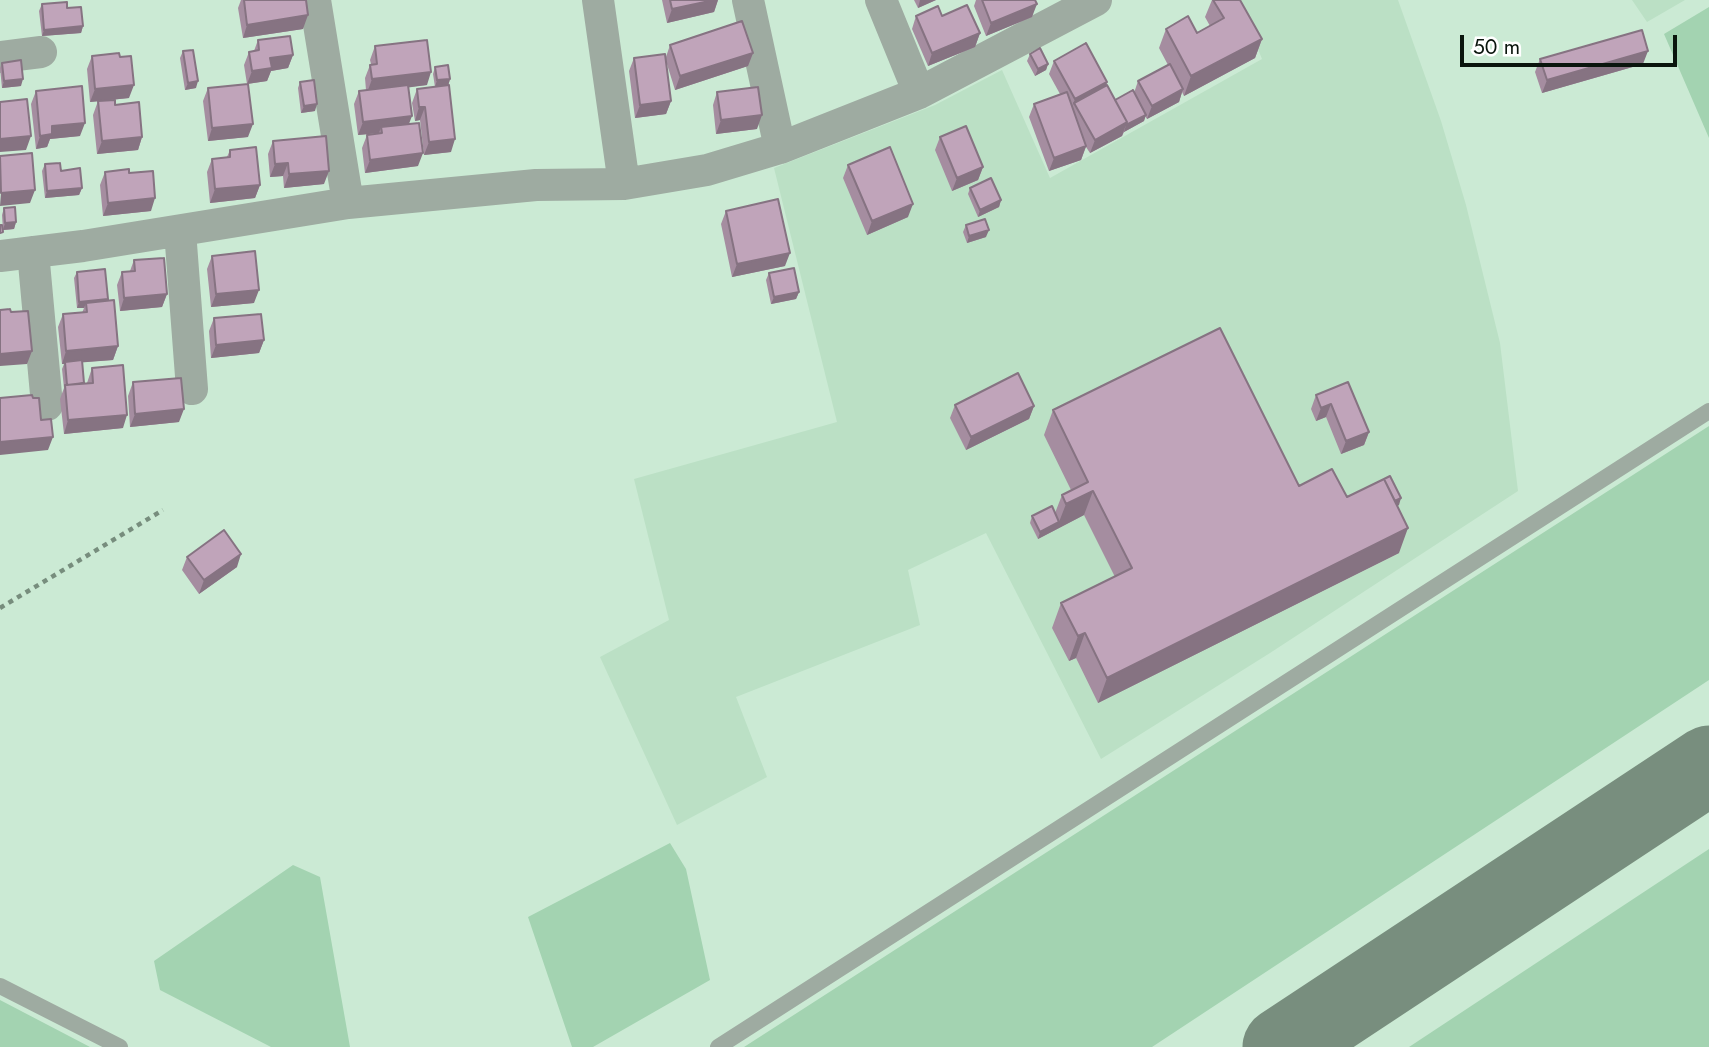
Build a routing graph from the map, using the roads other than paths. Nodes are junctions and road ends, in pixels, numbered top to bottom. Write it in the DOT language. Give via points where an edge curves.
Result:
graph roads {
  1 [pos="315,0"];
  2 [pos="598,0"];
  3 [pos="748,0"];
  4 [pos="881,0"];
  5 [pos="1096,0"];
  6 [pos="1055,10"];
  7 [pos="41,52"];
  8 [pos="0,57"];
  9 [pos="919,93"];
  10 [pos="780,148"];
  11 [pos="624,184"];
  12 [pos="348,203"];
  13 [pos="180,230"];
  14 [pos="33,252"];
  15 [pos="0,256"];
  16 [pos="192,389"];
  17 [pos="47,405"];
  18 [pos="1709,411"];
  19 [pos="0,986"];
  20 [pos="121,1047"];
  21 [pos="718,1047"];
  1 -- 12 [label="street"];
  2 -- 11 [label="street"];
  3 -- 10 [label="street"];
  4 -- 9 [label="street"];
  5 -- 6 [label="street"];
  6 -- 9 [label="street"];
  7 -- 8 [label="street"];
  9 -- 10 [label="street"];
  10 -- 11 [label="street" via="707,170"];
  11 -- 12 [label="street" via="536,185"];
  12 -- 13 [label="street"];
  13 -- 14 [label="street"];
  13 -- 16 [label="street"];
  14 -- 15 [label="street"];
  14 -- 17 [label="street"];
  18 -- 21 [label="lane"];
  19 -- 20 [label="lane"];
}
